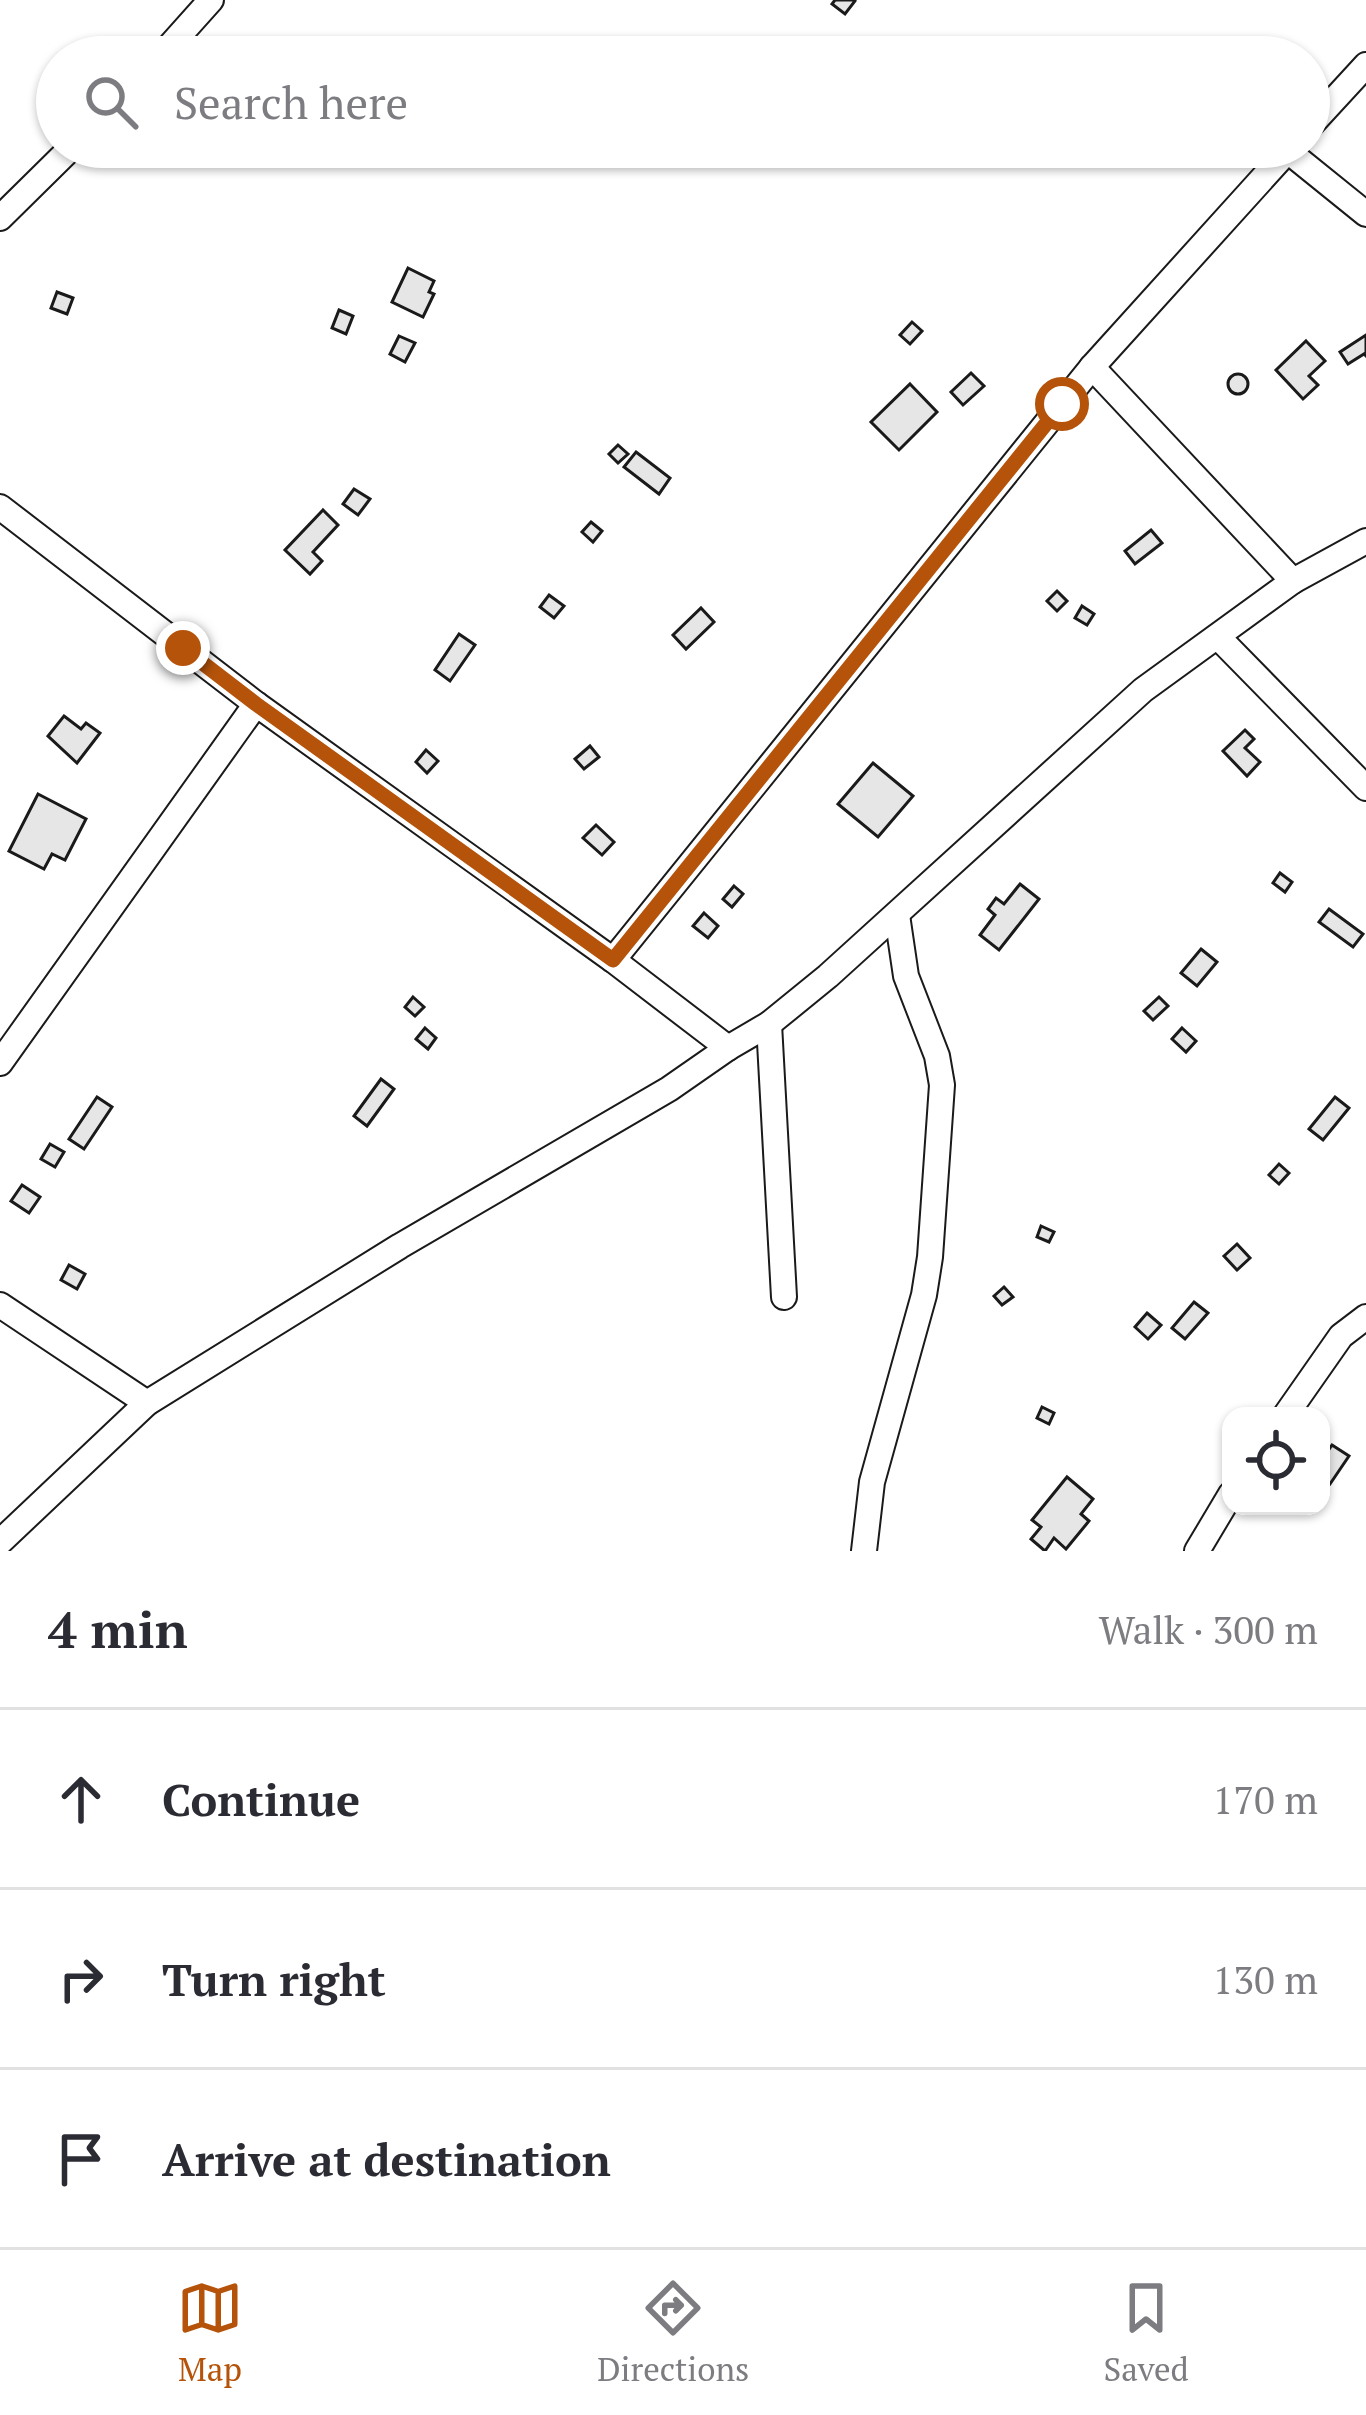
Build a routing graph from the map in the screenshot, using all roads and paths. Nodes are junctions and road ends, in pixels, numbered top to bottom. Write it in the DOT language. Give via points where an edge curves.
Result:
graph roads {
  1 [pos="211,0"];
  2 [pos="179,36"];
  3 [pos="1366,64"];
  4 [pos="1330,104"];
  5 [pos="51,168"];
  6 [pos="1272,168"];
  7 [pos="1312,168"];
  8 [pos="1366,214"];
  9 [pos="0,218"];
  10 [pos="1091,367"];
  11 [pos="0,507"];
  12 [pos="1366,541"];
  13 [pos="1293,581"];
  14 [pos="1218,637"];
  15 [pos="256,704"];
  16 [pos="1366,788"];
  17 [pos="897,915"];
  18 [pos="613,960"];
  19 [pos="769,1024"];
  20 [pos="728,1048"];
  21 [pos="0,1063"];
  22 [pos="784,1297"];
  23 [pos="0,1305"];
  24 [pos="1366,1317"];
  25 [pos="147,1403"];
  26 [pos="1291,1407"];
  27 [pos="1222,1509"];
  28 [pos="0,1542"];
  29 [pos="864,1551"];
  30 [pos="1197,1551"];
  1 -- 2 [label="street"];
  3 -- 4 [label="street"];
  5 -- 9 [label="street"];
  6 -- 10 [label="street"];
  7 -- 8 [label="street"];
  10 -- 13 [label="street"];
  10 -- 18 [label="street"];
  11 -- 15 [label="street"];
  12 -- 13 [label="street"];
  13 -- 14 [label="street"];
  14 -- 16 [label="street"];
  14 -- 17 [label="street" via="1143,690"];
  15 -- 18 [label="street"];
  15 -- 21 [label="street"];
  17 -- 19 [label="street"];
  17 -- 29 [label="street" via="906,976 942,1085 924,1295 872,1482"];
  18 -- 20 [label="street"];
  19 -- 20 [label="street"];
  19 -- 22 [label="street"];
  20 -- 25 [label="street"];
  23 -- 25 [label="street"];
  24 -- 26 [label="street" via="1341,1336"];
  25 -- 28 [label="street"];
  27 -- 30 [label="street"];
}
